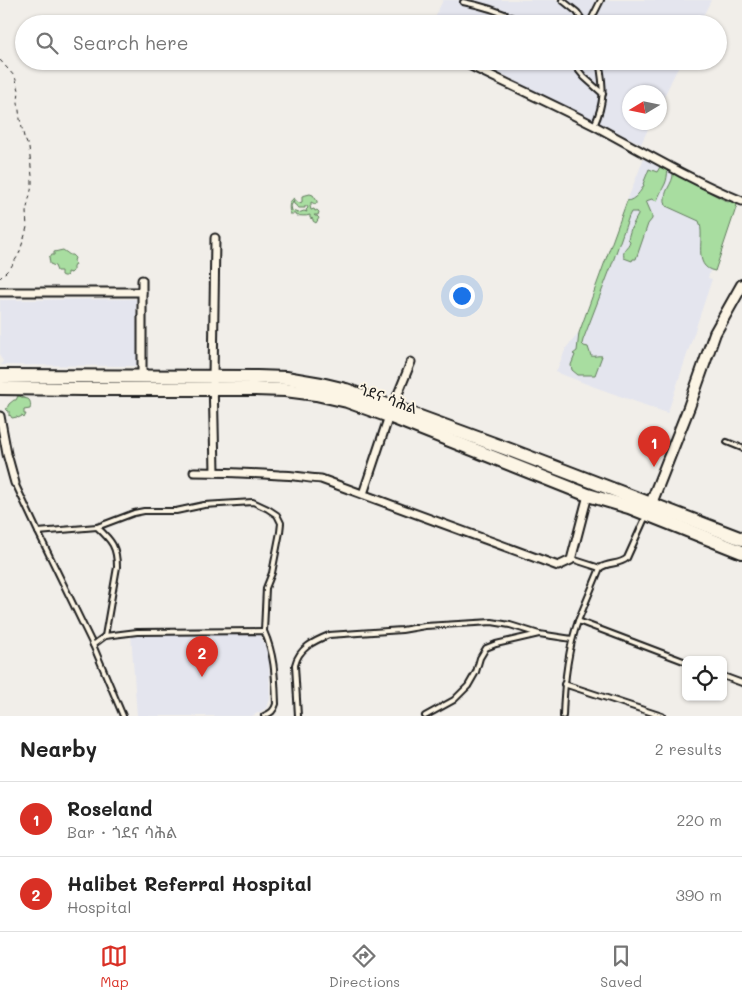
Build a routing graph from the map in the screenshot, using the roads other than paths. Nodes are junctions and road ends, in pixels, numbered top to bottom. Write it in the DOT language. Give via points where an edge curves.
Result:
graph roads {
  1 [pos="562,0"];
  2 [pos="602,0"];
  3 [pos="464,2"];
  4 [pos="506,15"];
  5 [pos="580,15"];
  6 [pos="593,15"];
  7 [pos="479,70"];
  8 [pos="578,70"];
  9 [pos="600,70"];
  10 [pos="603,94"];
  11 [pos="594,126"];
  12 [pos="742,200"];
  13 [pos="215,238"];
  14 [pos="142,280"];
  15 [pos="742,285"];
  16 [pos="0,292"];
  17 [pos="142,292"];
  18 [pos="411,362"];
  19 [pos="0,376"];
  20 [pos="142,377"];
  21 [pos="214,383"];
  22 [pos="0,388"];
  23 [pos="391,411"];
  24 [pos="0,416"];
  25 [pos="727,442"];
  26 [pos="742,448"];
  27 [pos="522,461"];
  28 [pos="194,472"];
  29 [pos="215,472"];
  30 [pos="15,483"];
  31 [pos="363,494"];
  32 [pos="588,495"];
  33 [pos="648,509"];
  34 [pos="97,527"];
  35 [pos="38,532"];
  36 [pos="742,539"];
  37 [pos="742,552"];
  38 [pos="570,560"];
  39 [pos="600,568"];
  40 [pos="578,621"];
  41 [pos="264,630"];
  42 [pos="539,634"];
  43 [pos="105,636"];
  44 [pos="572,639"];
  45 [pos="93,645"];
  46 [pos="682,660"];
  47 [pos="727,677"];
  48 [pos="742,683"];
  49 [pos="564,684"];
  50 [pos="123,716"];
  51 [pos="264,716"];
  52 [pos="298,716"];
  53 [pos="424,716"];
  54 [pos="563,716"];
  55 [pos="662,716"];
  1 -- 5 [label="lane"];
  2 -- 6 [label="lane"];
  3 -- 4 [label="lane"];
  7 -- 11 [label="street"];
  8 -- 10 [label="lane"];
  9 -- 10 [label="lane"];
  10 -- 11 [label="lane"];
  11 -- 12 [label="street"];
  13 -- 21 [label="street"];
  14 -- 17 [label="street"];
  15 -- 33 [label="street" via="715,333"];
  16 -- 17 [label="street"];
  17 -- 20 [label="street"];
  18 -- 23 [label="street"];
  19 -- 20 [label="highway, ጎደና ሳሕል"];
  20 -- 21 [label="highway, ጎደና ሳሕል"];
  21 -- 22 [label="highway, ጎደና ሳሕል" via="81,389"];
  21 -- 23 [label="highway, ጎደና ሳሕል" via="286,378 303,380 346,390"];
  21 -- 29 [label="street"];
  23 -- 27 [label="highway, ጎደና ሳሕል"];
  23 -- 31 [label="street"];
  24 -- 30 [label="street"];
  25 -- 26 [label="lane"];
  27 -- 32 [label="highway, ጎደና ሳሕል"];
  27 -- 33 [label="highway, ጎደና ሳሕል"];
  28 -- 29 [label="street"];
  29 -- 31 [label="street" via="321,479"];
  30 -- 35 [label="lane"];
  31 -- 38 [label="street" via="558,566"];
  32 -- 33 [label="highway, ጎደና ሳሕል"];
  32 -- 38 [label="street"];
  33 -- 36 [label="highway, ጎደና ሳሕል"];
  33 -- 37 [label="highway, ጎደና ሳሕል"];
  33 -- 39 [label="lane" via="627,558"];
  34 -- 35 [label="lane"];
  34 -- 41 [label="lane" via="144,511 176,511 204,505 253,502 268,509 277,515 280,532 266,588"];
  34 -- 43 [label="lane" via="114,546 117,556"];
  35 -- 45 [label="lane"];
  38 -- 39 [label="lane"];
  39 -- 40 [label="lane"];
  40 -- 44 [label="lane"];
  40 -- 46 [label="lane"];
  41 -- 43 [label="lane" via="137,632"];
  41 -- 51 [label="lane" via="274,667 276,704 275,709"];
  42 -- 44 [label="lane"];
  42 -- 52 [label="lane" via="492,622 329,635 318,639 296,657"];
  42 -- 53 [label="lane" via="486,648 468,686 454,700"];
  43 -- 45 [label="lane"];
  44 -- 49 [label="lane"];
  45 -- 50 [label="lane"];
  47 -- 48 [label="lane"];
  49 -- 54 [label="lane"];
  49 -- 55 [label="lane"];
}
